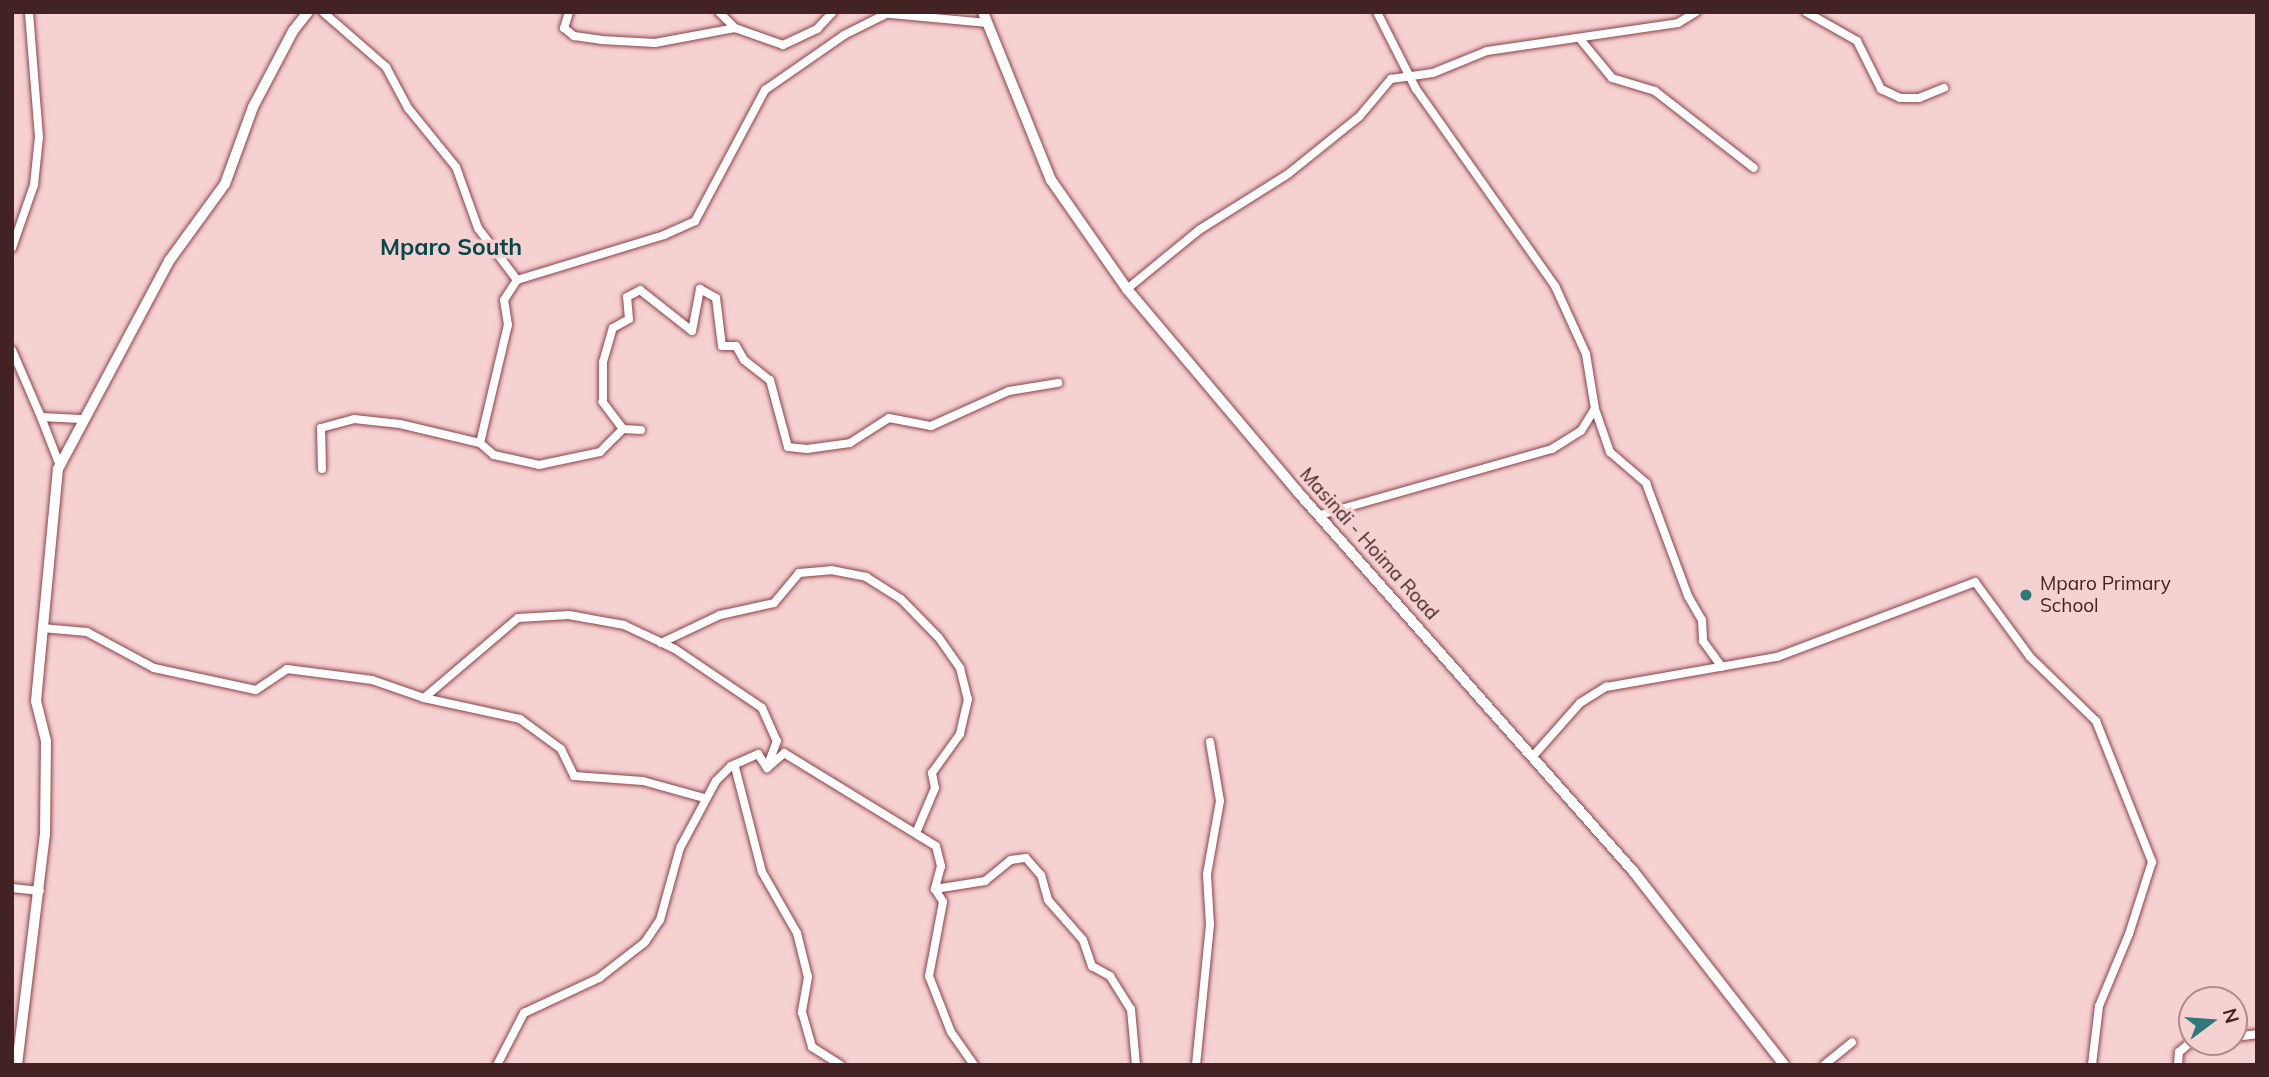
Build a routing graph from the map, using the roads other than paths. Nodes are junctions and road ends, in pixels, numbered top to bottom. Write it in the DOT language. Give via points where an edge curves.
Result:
graph roads {
  1 [pos="29,12"];
  2 [pos="308,12"];
  3 [pos="323,12"];
  4 [pos="569,12"];
  5 [pos="719,12"];
  6 [pos="833,12"];
  7 [pos="1377,12"];
  8 [pos="1696,12"];
  9 [pos="1806,12"];
  10 [pos="881,13"];
  11 [pos="986,18"];
  12 [pos="735,29"];
  13 [pos="1580,39"];
  14 [pos="1410,77"];
  15 [pos="1944,88"];
  16 [pos="1754,168"];
  17 [pos="12,247"];
  18 [pos="517,280"];
  19 [pos="1127,289"];
  20 [pos="12,350"];
  21 [pos="1058,383"];
  22 [pos="1594,409"];
  23 [pos="41,417"];
  24 [pos="81,419"];
  25 [pos="623,429"];
  26 [pos="641,430"];
  27 [pos="480,443"];
  28 [pos="60,466"];
  29 [pos="322,468"];
  30 [pos="1321,515"];
  31 [pos="42,628"];
  32 [pos="661,643"];
  33 [pos="1722,667"];
  34 [pos="424,698"];
  35 [pos="1210,742"];
  36 [pos="1534,755"];
  37 [pos="734,767"];
  38 [pos="767,768"];
  39 [pos="704,798"];
  40 [pos="916,833"];
  41 [pos="12,888"];
  42 [pos="934,889"];
  43 [pos="40,891"];
  44 [pos="1852,1042"];
  45 [pos="17,1065"];
  46 [pos="497,1065"];
  47 [pos="841,1065"];
  48 [pos="974,1065"];
  49 [pos="1136,1065"];
  50 [pos="1196,1065"];
  51 [pos="1784,1065"];
  52 [pos="1824,1065"];
  53 [pos="2092,1065"];
  1 -- 17 [label="street" via="38,137 34,185"];
  2 -- 24 [label="main road" via="253,107 225,184 169,261 106,386"];
  3 -- 18 [label="street" via="386,67 408,108 456,167 478,228"];
  4 -- 12 [label="street" via="565,28 574,36 601,40 654,43"];
  5 -- 12 [label="street"];
  6 -- 12 [label="street" via="817,29 783,45"];
  7 -- 14 [label="street"];
  8 -- 13 [label="street" via="1678,23"];
  9 -- 15 [label="street" via="1857,41 1881,89 1900,98 1919,99"];
  10 -- 11 [label="street"];
  10 -- 18 [label="street" via="765,90 695,221"];
  11 -- 19 [label="main road, Masindi - Hoima Road" via="1051,180"];
  13 -- 14 [label="street" via="1487,51 1433,73"];
  13 -- 16 [label="street" via="1612,78 1656,91"];
  14 -- 19 [label="street" via="1391,79 1359,117 1288,174 1199,230"];
  14 -- 22 [label="street" via="1555,286 1586,354"];
  18 -- 27 [label="street" via="504,300 508,325"];
  19 -- 30 [label="main road, Masindi - Hoima Road"];
  20 -- 23 [label="street"];
  21 -- 25 [label="street" via="1009,391 931,426 889,418 850,443 788,447 770,380 744,359 736,346 722,346 716,298 699,289 692,331 640,290 627,298 629,319 612,328 604,362 603,402"];
  22 -- 30 [label="street" via="1581,431 1552,449"];
  22 -- 33 [label="street" via="1610,452 1646,483 1690,601 1702,620 1703,641"];
  23 -- 24 [label="street"];
  23 -- 28 [label="street"];
  24 -- 28 [label="main road"];
  25 -- 26 [label="street"];
  25 -- 27 [label="street" via="600,452 539,465 494,455"];
  27 -- 29 [label="street" via="400,424 354,419 321,428"];
  28 -- 31 [label="main road" via="52,501"];
  30 -- 36 [label="main road, Masindi - Hoima Road"];
  31 -- 34 [label="street" via="87,632 154,668 256,690 287,669 372,680"];
  31 -- 43 [label="main road" via="36,701 46,741"];
  32 -- 34 [label="street" via="624,625 569,615 518,618"];
  32 -- 38 [label="street" via="762,708 777,741"];
  32 -- 40 [label="street" via="720,615 774,603 799,572 831,570 866,577 901,599 939,638 960,668 968,699 960,734 932,773 935,788"];
  33 -- 36 [label="street" via="1606,687 1592,694"];
  33 -- 53 [label="street" via="1824,642 1967,582 1982,586 2030,657 2096,721 2151,862 2129,934 2099,1006"];
  34 -- 39 [label="street" via="520,719 561,749 574,776 643,781"];
  35 -- 50 [label="street" via="1220,801 1207,874 1210,925"];
  36 -- 51 [label="main road, Masindi - Hoima Road" via="1634,872"];
  37 -- 38 [label="street" via="758,754"];
  37 -- 39 [label="street"];
  37 -- 47 [label="street" via="762,872 797,933 808,976 802,1012 812,1047"];
  38 -- 40 [label="street" via="784,753 804,761 881,815"];
  39 -- 46 [label="street" via="680,848 660,920 645,942 599,978 524,1013"];
  40 -- 42 [label="street" via="940,853"];
  41 -- 43 [label="street"];
  42 -- 48 [label="street" via="943,902 929,976 951,1032"];
  42 -- 49 [label="street" via="985,881 1011,860 1026,858 1041,875 1048,900 1083,940 1093,966 1110,976 1131,1009"];
  43 -- 45 [label="main road"];
  44 -- 52 [label="street"];
}
